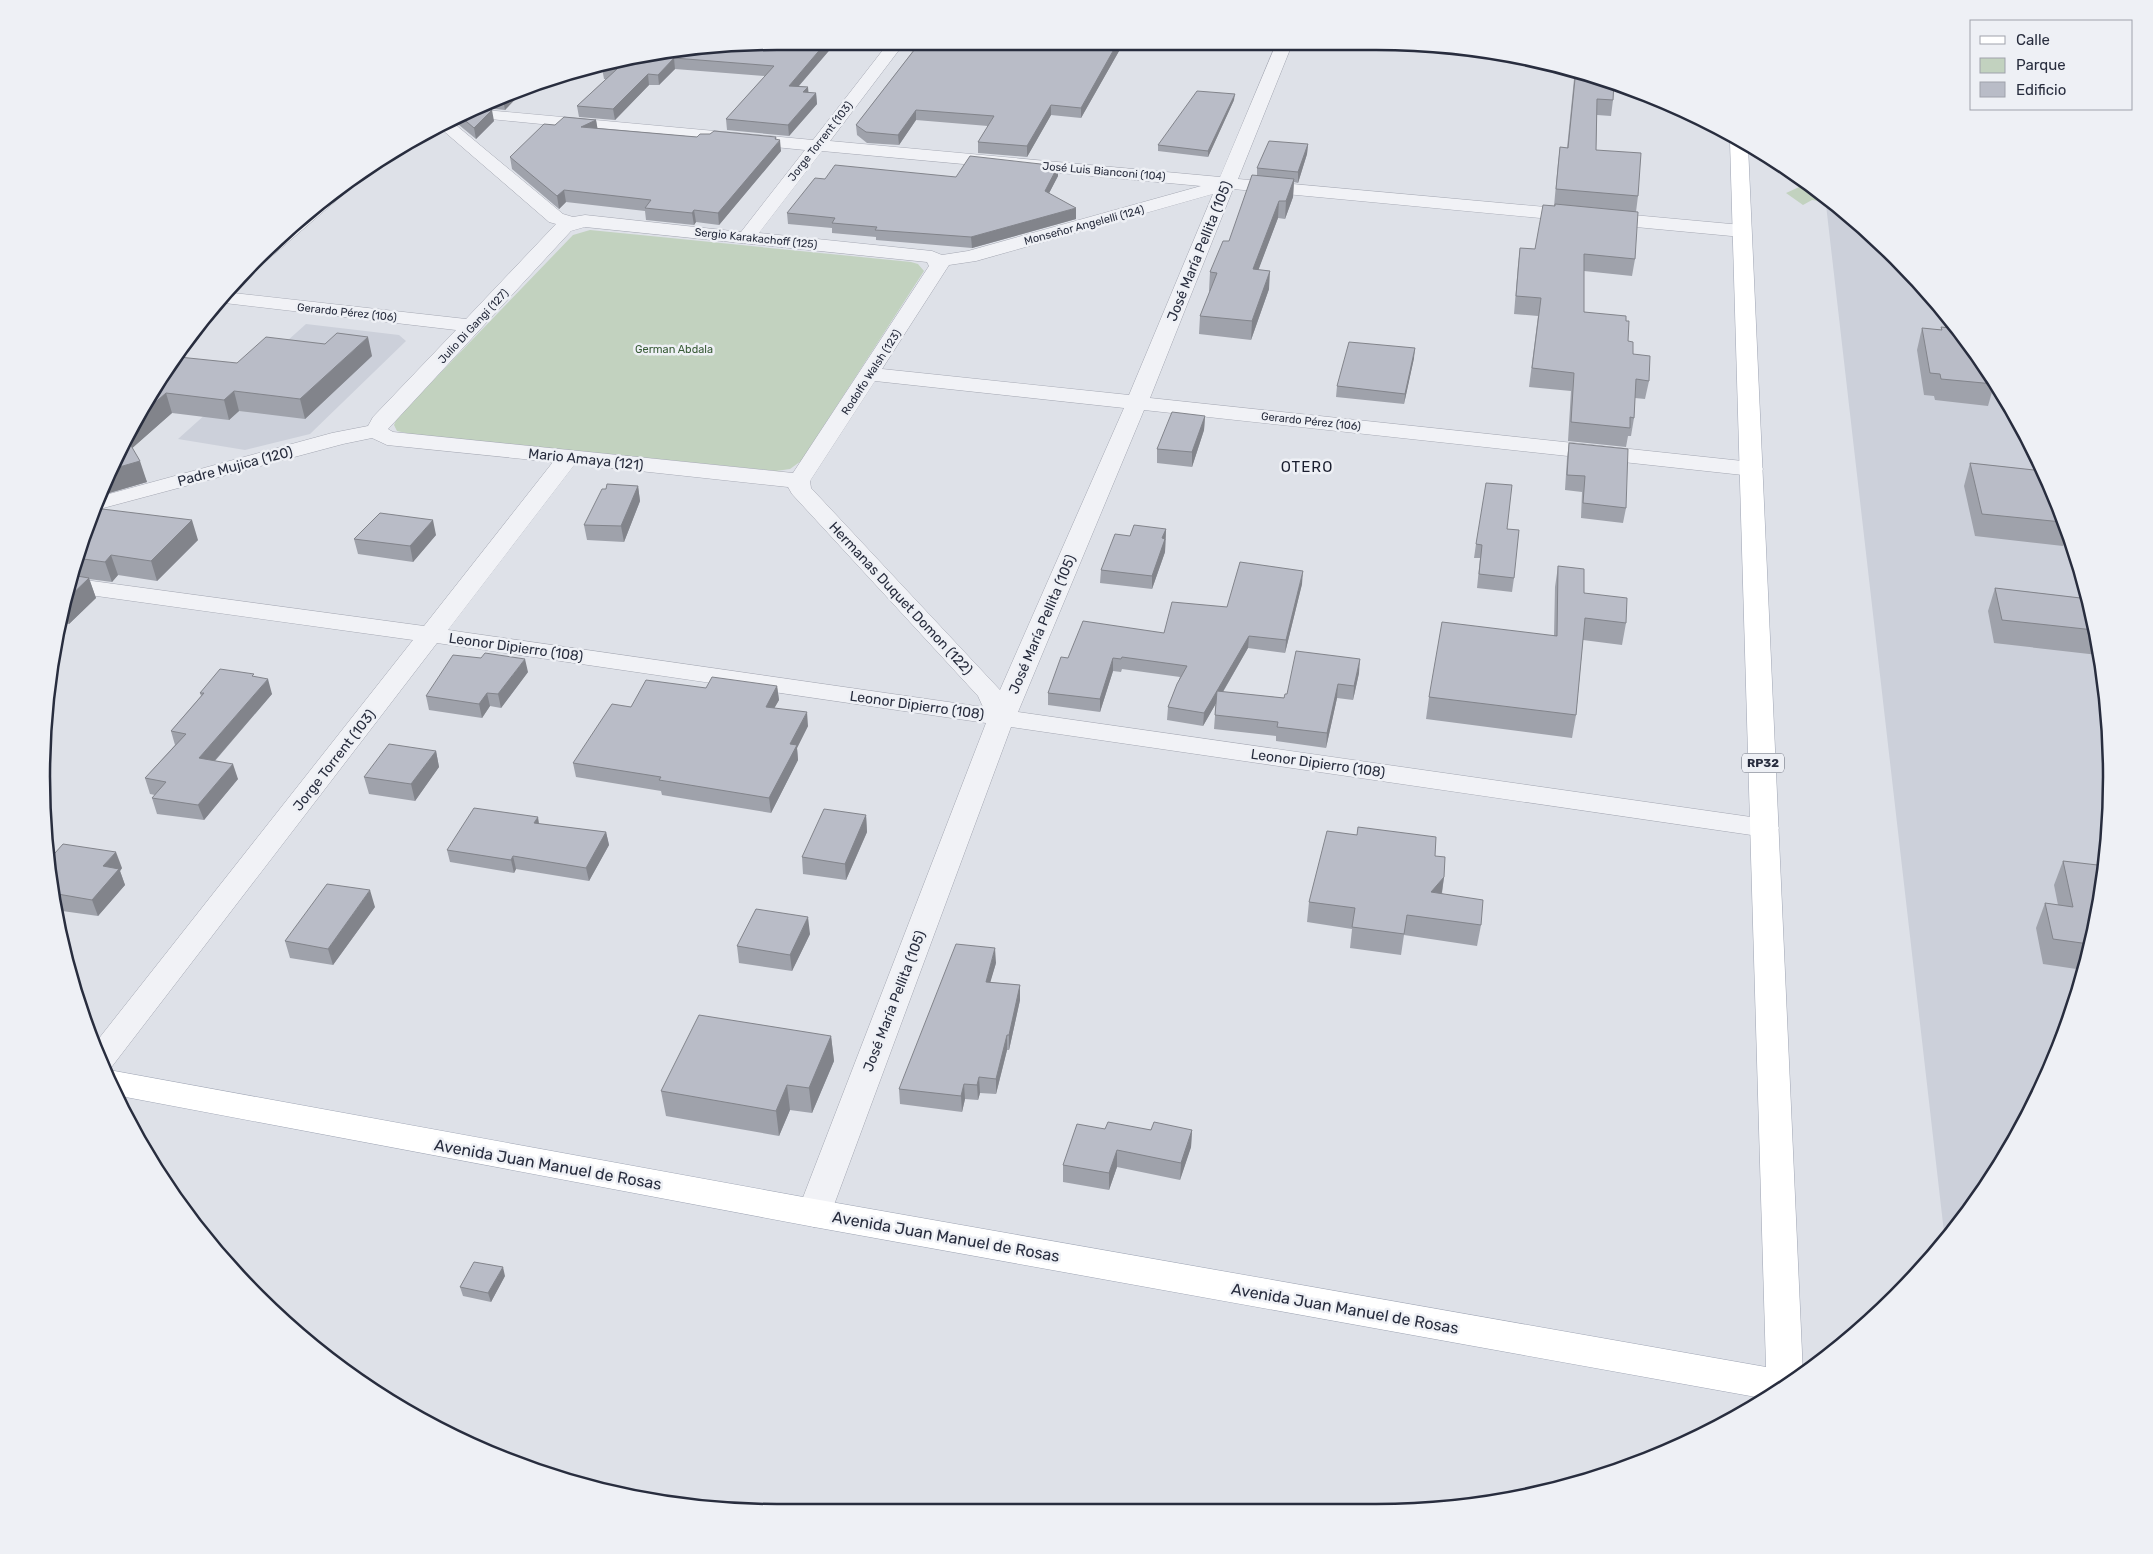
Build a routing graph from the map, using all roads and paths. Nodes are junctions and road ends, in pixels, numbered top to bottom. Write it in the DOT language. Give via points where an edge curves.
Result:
graph roads {
  1 [pos="891,50"];
  2 [pos="1283,50"];
  3 [pos="479,114"];
  4 [pos="450,128"];
  5 [pos="817,145"];
  6 [pos="1739,147"];
  7 [pos="1227,182"];
  8 [pos="572,223"];
  9 [pos="1742,231"];
  10 [pos="747,237"];
  11 [pos="938,261"];
  12 [pos="230,298"];
  13 [pos="473,326"];
  14 [pos="870,374"];
  15 [pos="1137,402"];
  16 [pos="376,431"];
  17 [pos="568,458"];
  18 [pos="1752,469"];
  19 [pos="798,481"];
  20 [pos="104,503"];
  21 [pos="76,586"];
  22 [pos="432,635"];
  23 [pos="1002,717"];
  24 [pos="1765,828"];
  25 [pos="104,1053"];
  26 [pos="118,1084"];
  27 [pos="814,1213"];
  28 [pos="1784,1378"];
  29 [pos="1774,1385"];
  1 -- 5 [label="street, Jorge Torrent (103)"];
  2 -- 7 [label="street, José María Pellita (105)"];
  3 -- 5 [label="street, José Luis Bianconi (104)"];
  4 -- 8 [label="street" via="556,218"];
  5 -- 7 [label="street, José Luis Bianconi (104)"];
  5 -- 10 [label="street, Jorge Torrent (103)"];
  6 -- 9 [label="main road, RP32"];
  7 -- 9 [label="street, José Luis Bianconi (104)"];
  7 -- 11 [label="street, Monseñor Angelelli (124)" via="1198,194 997,249"];
  7 -- 15 [label="street, José María Pellita (105)"];
  8 -- 10 [label="street, Sergio Karakachoff (125)" via="585,221"];
  8 -- 13 [label="street, Julio Di Gangi (127)" via="564,227"];
  9 -- 18 [label="main road, RP32"];
  10 -- 11 [label="street, Sergio Karakachoff (125)" via="932,257"];
  11 -- 14 [label="street, Rodolfo Walsh (123)" via="939,266"];
  12 -- 13 [label="street, Gerardo Pérez (106)"];
  13 -- 16 [label="street, Julio Di Gangi (127)"];
  14 -- 15 [label="street, Gerardo Pérez (106)"];
  14 -- 19 [label="street, Rodolfo Walsh (123)"];
  15 -- 18 [label="street, Gerardo Pérez (106)"];
  15 -- 23 [label="street, José María Pellita (105)"];
  16 -- 17 [label="street, Mario Amaya (121)" via="387,438"];
  16 -- 20 [label="street, Padre Mujica (120)"];
  17 -- 19 [label="street, Mario Amaya (121)"];
  17 -- 22 [label="street, Jorge Torrent (103)"];
  18 -- 24 [label="main road, RP32"];
  19 -- 23 [label="street, Hermanas Duquet Domon (122)" via="800,489 988,693"];
  21 -- 22 [label="street, Leonor Dipierro (108)"];
  22 -- 23 [label="street, Leonor Dipierro (108)"];
  22 -- 25 [label="street, Jorge Torrent (103)"];
  23 -- 24 [label="street, Leonor Dipierro (108)"];
  23 -- 27 [label="street, José María Pellita (105)"];
  24 -- 28 [label="main road, RP32"];
  26 -- 27 [label="main road, Avenida Juan Manuel de Rosas"];
  27 -- 29 [label="main road, Avenida Juan Manuel de Rosas"];
}
